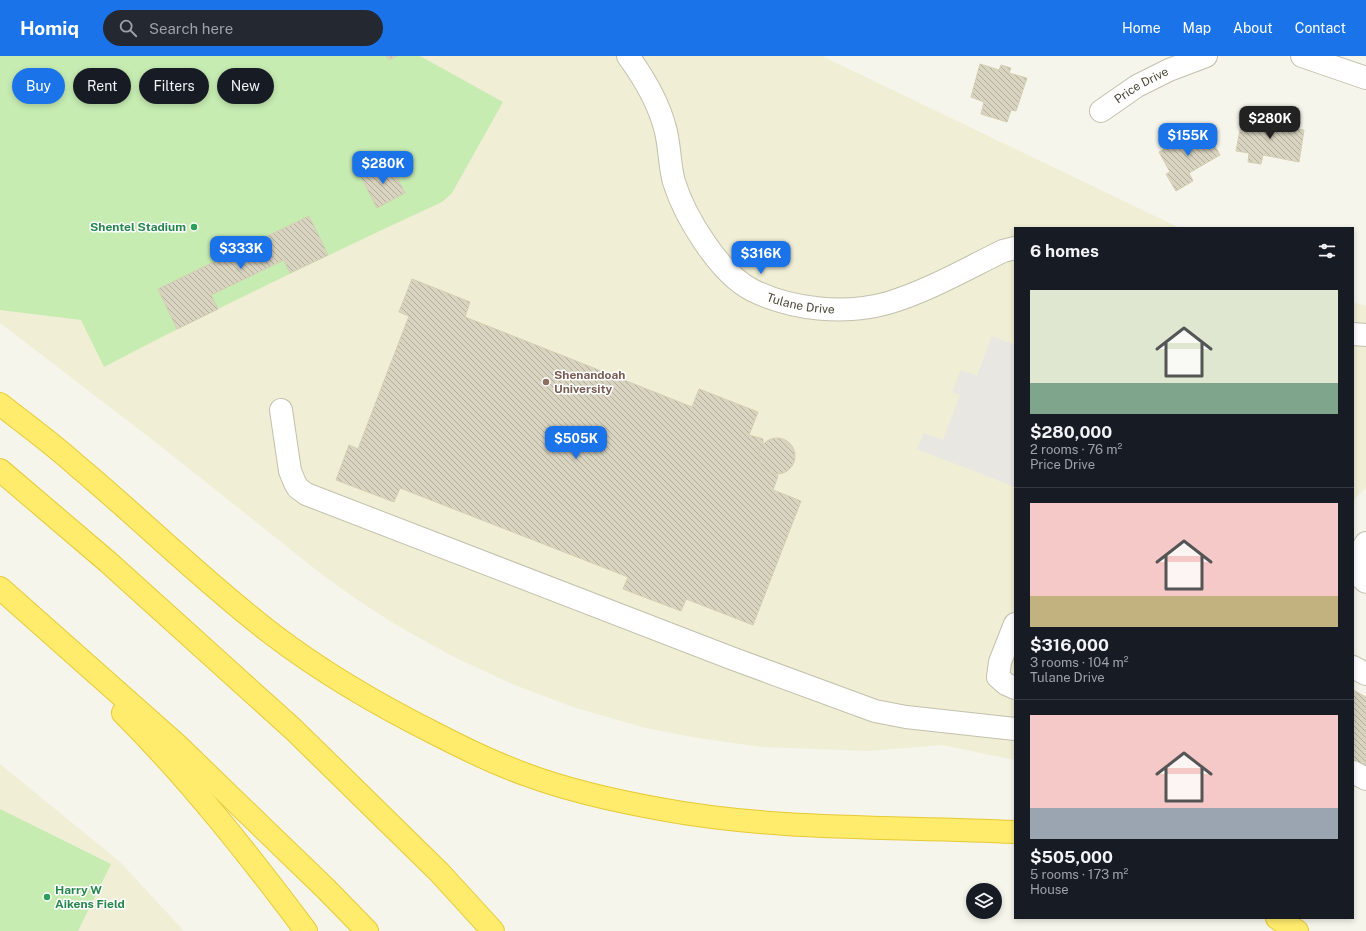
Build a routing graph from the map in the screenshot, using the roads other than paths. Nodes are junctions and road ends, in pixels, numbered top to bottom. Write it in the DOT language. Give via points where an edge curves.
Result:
graph roads {
  1 [pos="628,56"];
  2 [pos="1206,56"];
  3 [pos="1302,56"];
  4 [pos="1366,78"];
  5 [pos="1101,111"];
  6 [pos="1014,248"];
  7 [pos="1354,334"];
  8 [pos="1366,335"];
  9 [pos="0,404"];
  10 [pos="281,410"];
  11 [pos="0,470"];
  12 [pos="1366,543"];
  13 [pos="1366,582"];
  14 [pos="0,589"];
  15 [pos="1014,627"];
  16 [pos="1354,668"];
  17 [pos="1366,674"];
  18 [pos="1014,688"];
  19 [pos="1014,729"];
  20 [pos="1354,773"];
  21 [pos="1366,779"];
  22 [pos="1014,832"];
  23 [pos="1279,919"];
  24 [pos="306,931"];
  25 [pos="367,931"];
  26 [pos="494,931"];
  27 [pos="1297,931"];
  1 -- 6 [label="street, Tulane Drive" via="658,105 666,128 674,181 688,214 714,256 752,290 777,300 813,309 869,308 916,293 1003,251"];
  2 -- 5 [label="street, Price Drive" via="1137,86"];
  3 -- 4 [label="street"];
  7 -- 8 [label="street"];
  9 -- 22 [label="highway" via="74,463 244,613 275,636 344,683 382,705 420,726 528,776 566,788 653,808 708,817 754,822"];
  10 -- 19 [label="street" via="290,471 294,483 306,494 875,711"];
  11 -- 26 [label="highway" via="108,562 293,729 439,872"];
  12 -- 13 [label="street" via="1357,557 1358,575"];
  14 -- 24 [label="highway" via="132,723 184,780 263,873"];
  14 -- 25 [label="highway" via="176,744"];
  15 -- 18 [label="street" via="1000,662 998,677"];
  16 -- 17 [label="street"];
  20 -- 21 [label="street"];
  23 -- 27 [label="highway"];
}
